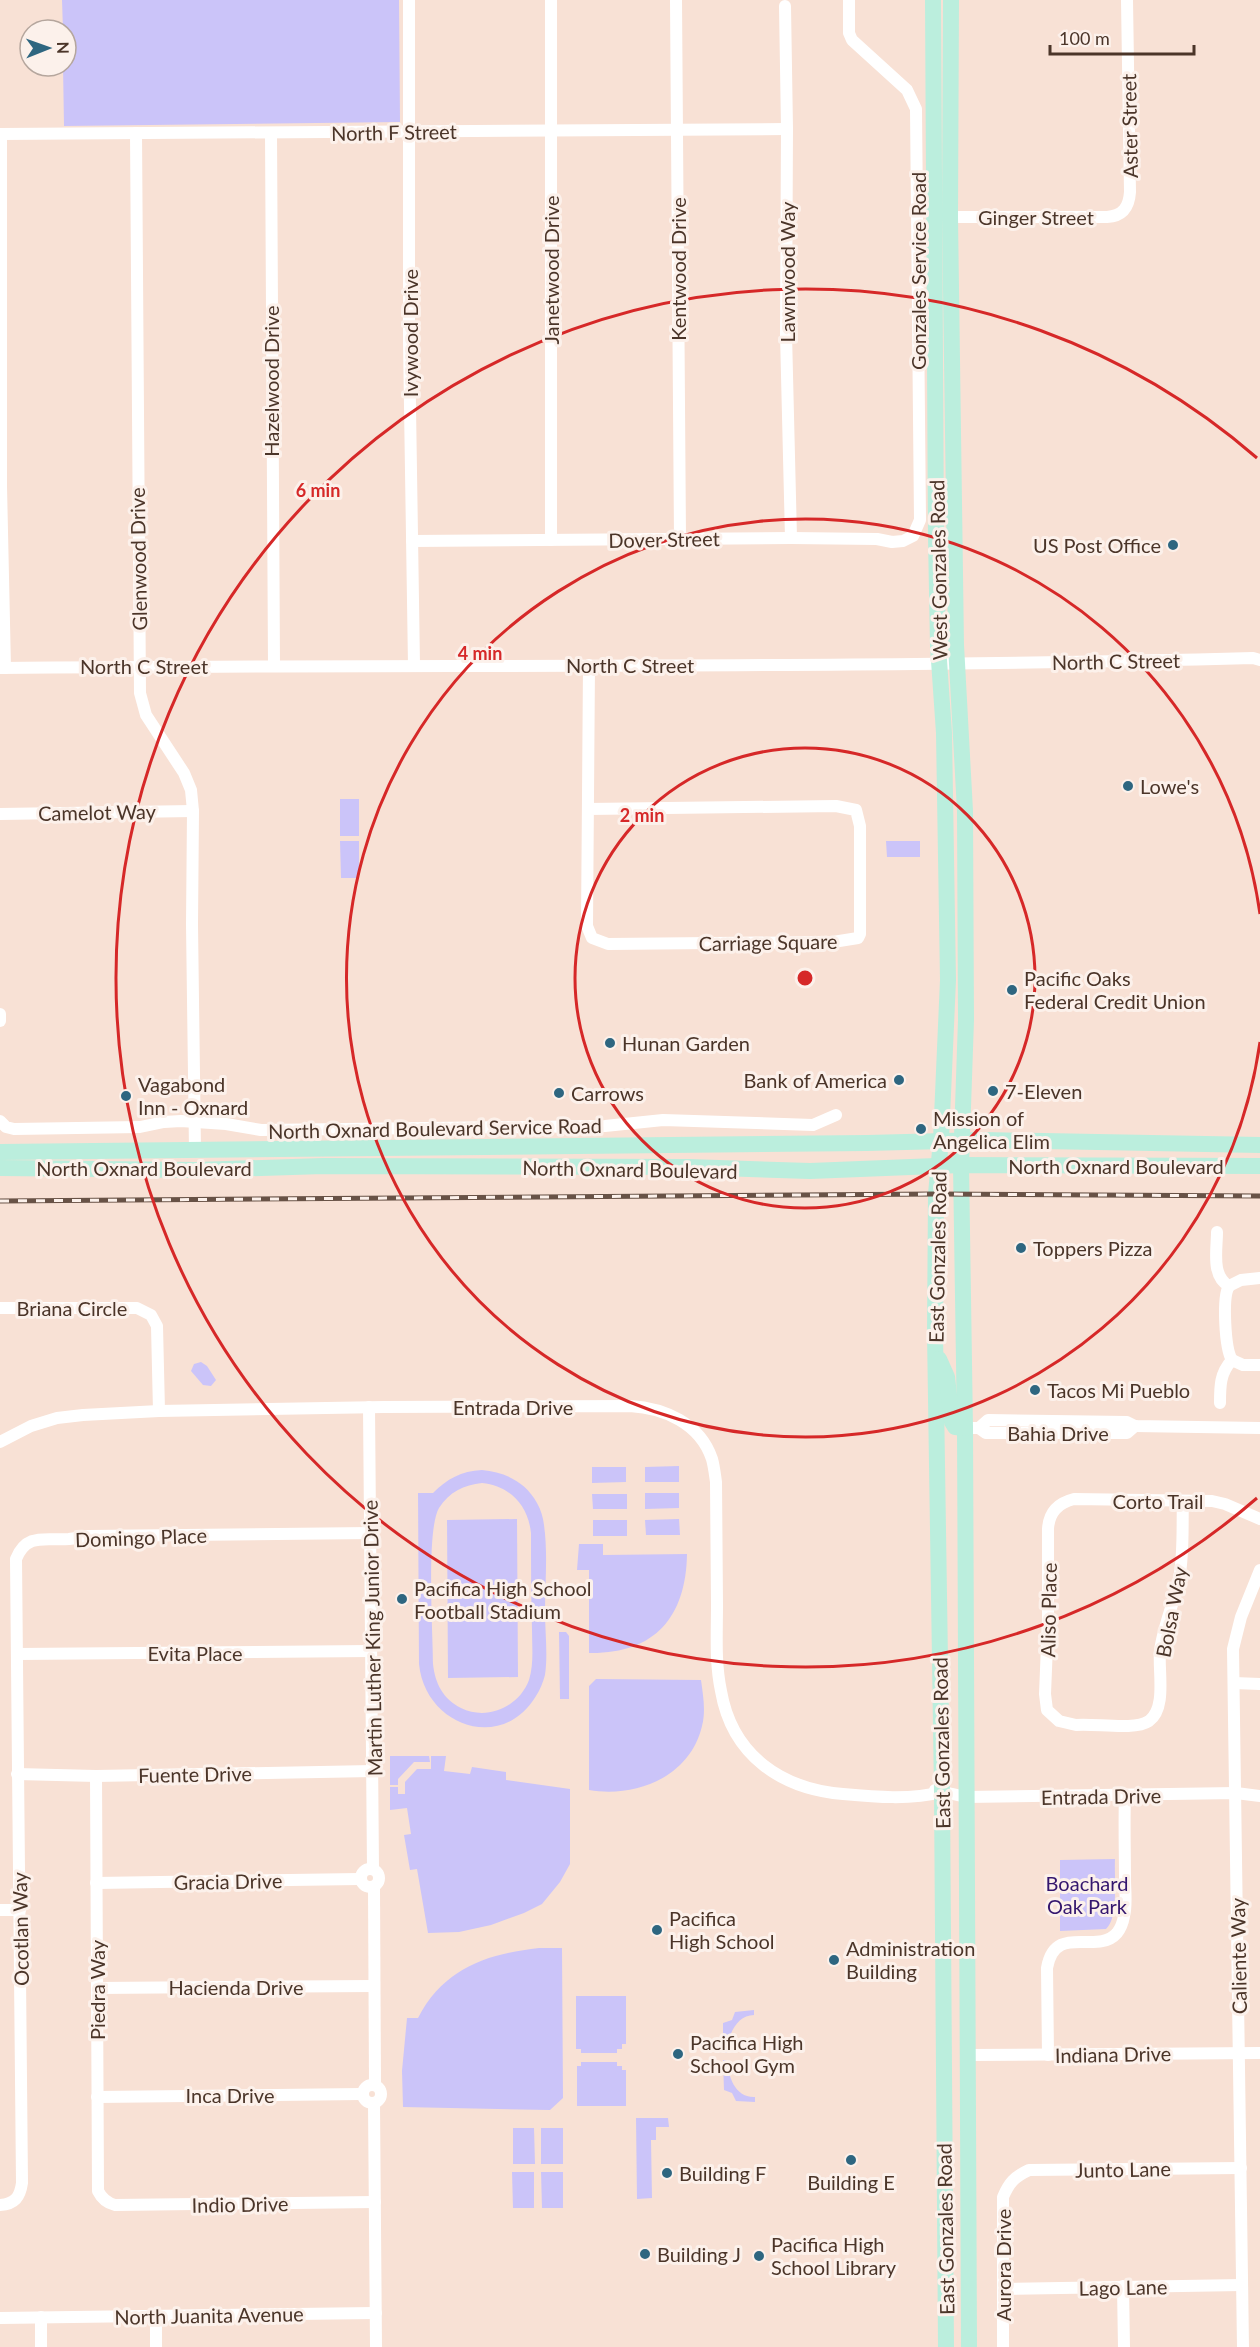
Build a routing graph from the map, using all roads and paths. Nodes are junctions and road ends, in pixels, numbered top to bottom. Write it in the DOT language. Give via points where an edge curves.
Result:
graph roads {
  1 [pos="409,0"];
  2 [pos="551,0"];
  3 [pos="676,0"];
  4 [pos="849,0"];
  5 [pos="933,0"];
  6 [pos="951,0"];
  7 [pos="1127,0"];
  8 [pos="785,6"];
  9 [pos="550,129"];
  10 [pos="677,129"];
  11 [pos="787,129"];
  12 [pos="411,131"];
  13 [pos="136,133"];
  14 [pos="271,133"];
  15 [pos="0,134"];
  16 [pos="1121,213"];
  17 [pos="951,217"];
  18 [pos="913,536"];
  19 [pos="680,538"];
  20 [pos="790,538"];
  21 [pos="551,540"];
  22 [pos="412,541"];
  23 [pos="1260,660"];
  24 [pos="939,664"];
  25 [pos="957,664"];
  26 [pos="140,665"];
  27 [pos="414,665"];
  28 [pos="589,665"];
  29 [pos="274,666"];
  30 [pos="2,668"];
  31 [pos="588,809"];
  32 [pos="194,811"];
  33 [pos="0,814"];
  34 [pos="965,869"];
  35 [pos="946,870"];
  36 [pos="0,1014"];
  37 [pos="0,1021"];
  38 [pos="836,1115"];
  39 [pos="0,1121"];
  40 [pos="194,1122"];
  41 [pos="941,1140"];
  42 [pos="962,1140"];
  43 [pos="674,1145"];
  44 [pos="1260,1145"];
  45 [pos="195,1151"];
  46 [pos="0,1152"];
  47 [pos="1260,1153"];
  48 [pos="961,1165"];
  49 [pos="938,1166"];
  50 [pos="1234,1166"];
  51 [pos="1260,1166"];
  52 [pos="657,1167"];
  53 [pos="0,1168"];
  54 [pos="255,1168"];
  55 [pos="164,1169"];
  56 [pos="1217,1232"];
  57 [pos="1260,1278"];
  58 [pos="1229,1286"];
  59 [pos="0,1308"];
  60 [pos="935,1353"];
  61 [pos="1232,1360"];
  62 [pos="1260,1365"];
  63 [pos="1220,1403"];
  64 [pos="369,1407"];
  65 [pos="159,1412"];
  66 [pos="1086,1421"];
  67 [pos="1135,1426"];
  68 [pos="972,1428"];
  69 [pos="1260,1428"];
  70 [pos="1025,1432"];
  71 [pos="0,1442"];
  72 [pos="1183,1501"];
  73 [pos="1055,1508"];
  74 [pos="1260,1519"];
  75 [pos="371,1533"];
  76 [pos="1260,1570"];
  77 [pos="371,1651"];
  78 [pos="18,1654"];
  79 [pos="1234,1683"];
  80 [pos="1260,1683"];
  81 [pos="1048,1713"];
  82 [pos="373,1771"];
  83 [pos="17,1774"];
  84 [pos="96,1776"];
  85 [pos="942,1792"];
  86 [pos="1236,1793"];
  87 [pos="1125,1796"];
  88 [pos="1260,1796"];
  89 [pos="966,1797"];
  90 [pos="373,1869"];
  91 [pos="360,1879"];
  92 [pos="96,1883"];
  93 [pos="374,1887"];
  94 [pos="0,1910"];
  95 [pos="20,1910"];
  96 [pos="943,1970"];
  97 [pos="374,1986"];
  98 [pos="97,1988"];
  99 [pos="944,2052"];
  100 [pos="1239,2053"];
  101 [pos="1260,2053"];
  102 [pos="967,2055"];
  103 [pos="1048,2055"];
  104 [pos="375,2085"];
  105 [pos="363,2094"];
  106 [pos="97,2097"];
  107 [pos="374,2103"];
  108 [pos="1241,2168"];
  109 [pos="1009,2183"];
  110 [pos="968,2198"];
  111 [pos="105,2201"];
  112 [pos="375,2202"];
  113 [pos="0,2205"];
  114 [pos="1242,2285"];
  115 [pos="1123,2286"];
  116 [pos="1003,2289"];
  117 [pos="376,2313"];
  118 [pos="156,2316"];
  119 [pos="41,2317"];
  120 [pos="0,2318"];
  121 [pos="41,2347"];
  122 [pos="156,2347"];
  123 [pos="376,2347"];
  124 [pos="946,2347"];
  125 [pos="969,2347"];
  126 [pos="1003,2347"];
  127 [pos="1124,2347"];
  128 [pos="1243,2347"];
  1 -- 12 [label="street, Ivywood Drive"];
  2 -- 9 [label="street, Janetwood Drive"];
  3 -- 10 [label="street, Kentwood Drive"];
  4 -- 18 [label="street, Gonzales Service Road" via="849,33 856,45 907,90 916,109 920,520"];
  5 -- 24 [label="main road, West Gonzales Road"];
  6 -- 17 [label="main road, West Gonzales Road"];
  7 -- 16 [label="street, Aster Street" via="1130,192 1129,202"];
  8 -- 11 [label="street, Lawnwood Way"];
  9 -- 10 [label="street, North F Street"];
  9 -- 12 [label="street, North F Street"];
  9 -- 21 [label="street, Janetwood Drive"];
  10 -- 11 [label="street, North F Street"];
  10 -- 19 [label="street, Kentwood Drive"];
  11 -- 20 [label="street, Lawnwood Way"];
  12 -- 14 [label="street, North F Street"];
  12 -- 22 [label="street, Ivywood Drive"];
  13 -- 14 [label="street, North F Street"];
  13 -- 15 [label="street, North F Street"];
  13 -- 26 [label="street, Glenwood Drive"];
  14 -- 29 [label="street, Hazelwood Drive"];
  15 -- 30 [label="street"];
  16 -- 17 [label="street, Ginger Street" via="1107,217"];
  17 -- 25 [label="main road, West Gonzales Road"];
  18 -- 20 [label="street, Dover Street" via="892,542 878,538"];
  19 -- 20 [label="street, Dover Street"];
  19 -- 21 [label="street, Dover Street"];
  21 -- 22 [label="street, Dover Street"];
  22 -- 27 [label="street, Ivywood Drive"];
  23 -- 25 [label="street, North C Street"];
  24 -- 25 [label="street, North C Street"];
  24 -- 28 [label="street, North C Street"];
  24 -- 35 [label="main road, West Gonzales Road"];
  25 -- 34 [label="main road, West Gonzales Road"];
  26 -- 29 [label="street, North C Street"];
  26 -- 30 [label="street, North C Street"];
  26 -- 32 [label="street, Glenwood Drive" via="140,693 146,715 184,773"];
  27 -- 28 [label="street, North C Street"];
  27 -- 29 [label="street, North C Street"];
  28 -- 31 [label="street, Carriage Square"];
  31 -- 31 [label="street, Carriage Square" via="587,926 599,943 833,942 858,938 860,934 860,826 856,810 836,806"];
  32 -- 33 [label="street, Camelot Way"];
  32 -- 40 [label="street, Glenwood Drive"];
  34 -- 35 [label="main road"];
  34 -- 42 [label="main road, West Gonzales Road"];
  35 -- 41 [label="main road, West Gonzales Road" via="948,980"];
  36 -- 37 [label="street"];
  38 -- 40 [label="street, North Oxnard Boulevard Service Road" via="813,1125 693,1120 605,1126 261,1130"];
  39 -- 40 [label="street, North Oxnard Boulevard Service Road" via="14,1129 120,1128"];
  40 -- 45 [label="street, Glenwood Drive"];
  41 -- 42 [label="main road, North Oxnard Boulevard"];
  41 -- 43 [label="main road, North Oxnard Boulevard"];
  41 -- 49 [label="main road, East Gonzales Road"];
  42 -- 44 [label="main road, North Oxnard Boulevard"];
  42 -- 48 [label="main road, East Gonzales Road"];
  43 -- 45 [label="main road, North Oxnard Boulevard"];
  43 -- 52 [label="main road"];
  45 -- 46 [label="main road, North Oxnard Boulevard"];
  45 -- 54 [label="main road" via="214,1159 244,1158"];
  45 -- 55 [label="main road" via="174,1159"];
  47 -- 50 [label="main road" via="1249,1154"];
  48 -- 49 [label="main road, North Oxnard Boulevard"];
  48 -- 50 [label="main road, North Oxnard Boulevard"];
  48 -- 68 [label="main road, East Gonzales Road"];
  49 -- 52 [label="main road, North Oxnard Boulevard" via="810,1171"];
  49 -- 60 [label="main road, East Gonzales Road"];
  50 -- 51 [label="main road, North Oxnard Boulevard"];
  52 -- 54 [label="main road, North Oxnard Boulevard"];
  53 -- 55 [label="main road, North Oxnard Boulevard"];
  54 -- 55 [label="main road, North Oxnard Boulevard"];
  56 -- 58 [label="street" via="1217,1270"];
  57 -- 58 [label="street"];
  58 -- 61 [label="street" via="1225,1296 1227,1349"];
  59 -- 65 [label="street, Briana Circle" via="137,1308 151,1315 157,1326"];
  60 -- 68 [label="main road" via="947,1377 952,1422"];
  60 -- 85 [label="main road, East Gonzales Road"];
  61 -- 62 [label="street"];
  61 -- 63 [label="street" via="1224,1370"];
  64 -- 65 [label="street, Entrada Drive"];
  64 -- 75 [label="street, Martin Luther King Junior Drive"];
  64 -- 85 [label="street, Entrada Drive" via="647,1407 664,1411 692,1429 705,1443 716,1482 717,1670 726,1712 747,1750 778,1776 832,1793 926,1796"];
  65 -- 71 [label="street, Entrada Drive" via="57,1418"];
  66 -- 67 [label="street, Bahia Drive" via="1127,1422"];
  66 -- 68 [label="street, Bahia Drive" via="988,1420"];
  66 -- 70 [label="street" via="1080,1426 1028,1428"];
  67 -- 69 [label="street, Bahia Drive"];
  67 -- 70 [label="street, Bahia Drive" via="1127,1433"];
  68 -- 70 [label="street, Bahia Drive" via="986,1433"];
  68 -- 89 [label="main road, East Gonzales Road"];
  72 -- 73 [label="street, Corto Trail" via="1074,1499"];
  72 -- 74 [label="street, Corto Trail" via="1225,1504"];
  72 -- 81 [label="street, Bolsa Way" via="1180,1570 1161,1649 1159,1707 1150,1720 1136,1726 1076,1725 1059,1721"];
  73 -- 81 [label="street, Aliso Place" via="1048,1521"];
  75 -- 77 [label="street, Martin Luther King Junior Drive"];
  75 -- 78 [label="street, Domingo Place" via="33,1539 20,1548 16,1559"];
  76 -- 79 [label="street, Caliente Way" via="1236,1634"];
  77 -- 78 [label="street, Evita Place"];
  77 -- 82 [label="street, Martin Luther King Junior Drive"];
  78 -- 83 [label="street, Ocotlan Way"];
  79 -- 80 [label="street"];
  79 -- 86 [label="street, Caliente Way"];
  82 -- 84 [label="street, Fuente Drive"];
  82 -- 90 [label="street, Martin Luther King Junior Drive"];
  83 -- 84 [label="street, Fuente Drive"];
  83 -- 95 [label="street, Ocotlan Way"];
  84 -- 92 [label="street, Piedra Way"];
  85 -- 89 [label="street, Entrada Drive"];
  85 -- 96 [label="main road, East Gonzales Road"];
  86 -- 87 [label="street, Entrada Drive"];
  86 -- 88 [label="street, Entrada Drive"];
  86 -- 100 [label="street, Caliente Way"];
  87 -- 89 [label="street, Entrada Drive"];
  87 -- 103 [label="street" via="1125,1914 1111,1938 1069,1942 1049,1956"];
  89 -- 102 [label="main road, East Gonzales Road"];
  90 -- 91 [label="street" via="364,1870"];
  90 -- 93 [label="street" via="379,1880"];
  91 -- 92 [label="street, Gracia Drive"];
  91 -- 93 [label="street" via="365,1886"];
  92 -- 98 [label="street, Piedra Way"];
  93 -- 97 [label="street"];
  94 -- 95 [label="street"];
  95 -- 113 [label="street, Ocotlan Way" via="22,2183 14,2201"];
  96 -- 99 [label="main road, East Gonzales Road"];
  96 -- 102 [label="main road" via="954,1989 957,2045"];
  97 -- 98 [label="street, Hacienda Drive"];
  97 -- 104 [label="street"];
  98 -- 106 [label="street, Piedra Way"];
  99 -- 110 [label="main road" via="958,2067 959,2183"];
  99 -- 124 [label="main road, East Gonzales Road"];
  100 -- 101 [label="street, Indiana Drive"];
  100 -- 103 [label="street, Indiana Drive"];
  100 -- 108 [label="street, Caliente Way"];
  102 -- 103 [label="street, Indiana Drive"];
  102 -- 110 [label="main road, East Gonzales Road"];
  104 -- 105 [label="street" via="366,2086"];
  104 -- 107 [label="street" via="381,2093"];
  105 -- 106 [label="street, Inca Drive"];
  105 -- 107 [label="street" via="365,2100"];
  106 -- 111 [label="street, Piedra Way" via="98,2192"];
  107 -- 112 [label="street"];
  108 -- 109 [label="street, Junto Lane" via="1029,2170"];
  108 -- 114 [label="street, Caliente Way"];
  109 -- 116 [label="street, Aurora Drive" via="1002,2211"];
  110 -- 125 [label="main road, East Gonzales Road"];
  111 -- 112 [label="street, Indio Drive" via="122,2205"];
  112 -- 117 [label="street"];
  114 -- 115 [label="street, Lago Lane"];
  114 -- 128 [label="street, Caliente Way"];
  115 -- 116 [label="street, Lago Lane"];
  115 -- 127 [label="street"];
  116 -- 126 [label="street, Aurora Drive"];
  117 -- 118 [label="street, North Juanita Avenue"];
  117 -- 123 [label="street"];
  118 -- 119 [label="street, North Juanita Avenue"];
  118 -- 122 [label="street"];
  119 -- 120 [label="street, North Juanita Avenue"];
  119 -- 121 [label="street"];
}
